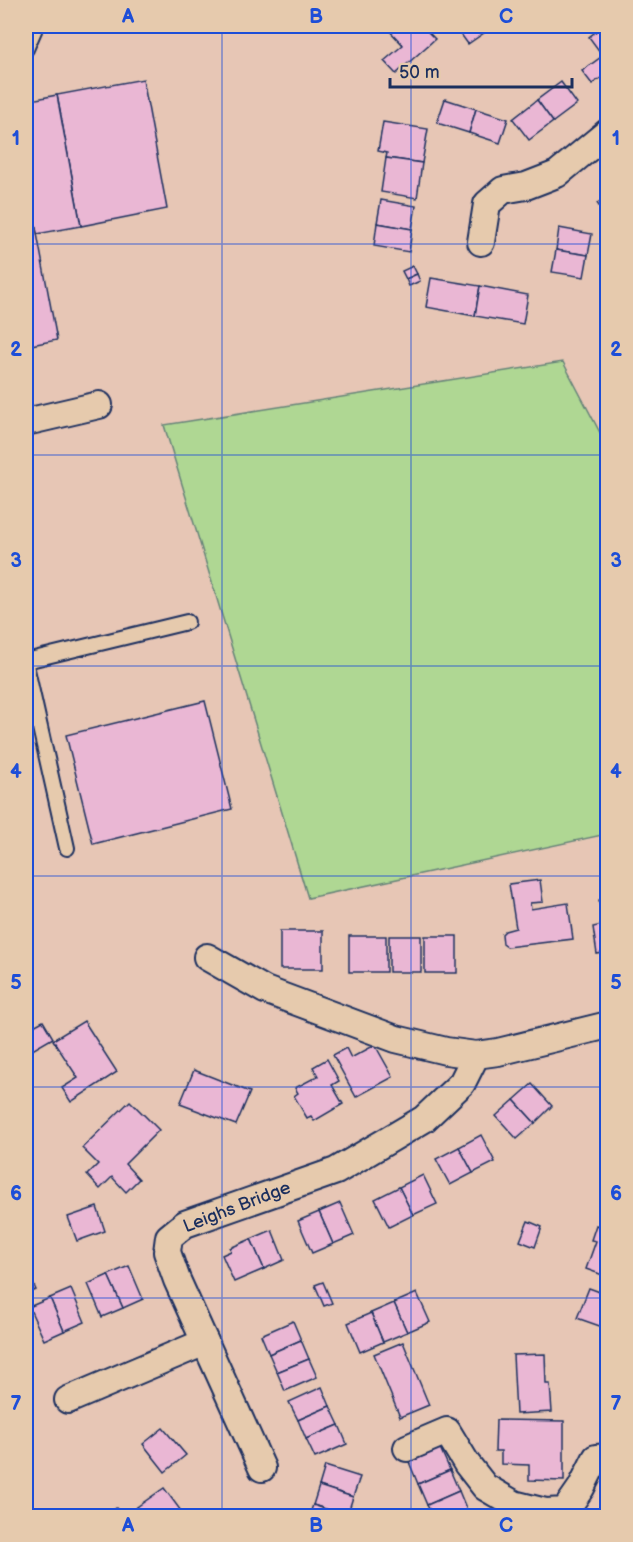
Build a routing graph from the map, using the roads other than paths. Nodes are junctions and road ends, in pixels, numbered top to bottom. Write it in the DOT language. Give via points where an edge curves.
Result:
graph roads {
  1 [pos="36,26"];
  2 [pos="26,49"];
  3 [pos="608,132"];
  4 [pos="481,242"];
  5 [pos="99,405"];
  6 [pos="26,422"];
  7 [pos="187,622"];
  8 [pos="26,663"];
  9 [pos="67,848"];
  10 [pos="207,957"];
  11 [pos="608,1025"];
  12 [pos="476,1055"];
  13 [pos="205,1342"];
  14 [pos="68,1400"];
  15 [pos="407,1448"];
  16 [pos="608,1457"];
  17 [pos="261,1468"];
  1 -- 2 [label="lane"];
  3 -- 4 [label="street" via="557,174 503,190 487,204"];
  5 -- 6 [label="street"];
  7 -- 8 [label="lane"];
  8 -- 9 [label="lane"];
  10 -- 12 [label="street" via="265,990 396,1039"];
  11 -- 12 [label="street"];
  12 -- 13 [label="street, Leighs Bridge" via="462,1083 424,1119 336,1171 185,1224 169,1237 167,1252"];
  13 -- 14 [label="street"];
  13 -- 17 [label="street, Leighs Bridge"];
  15 -- 16 [label="street" via="447,1431 485,1487 514,1504 546,1512 565,1511 596,1458"];
}
